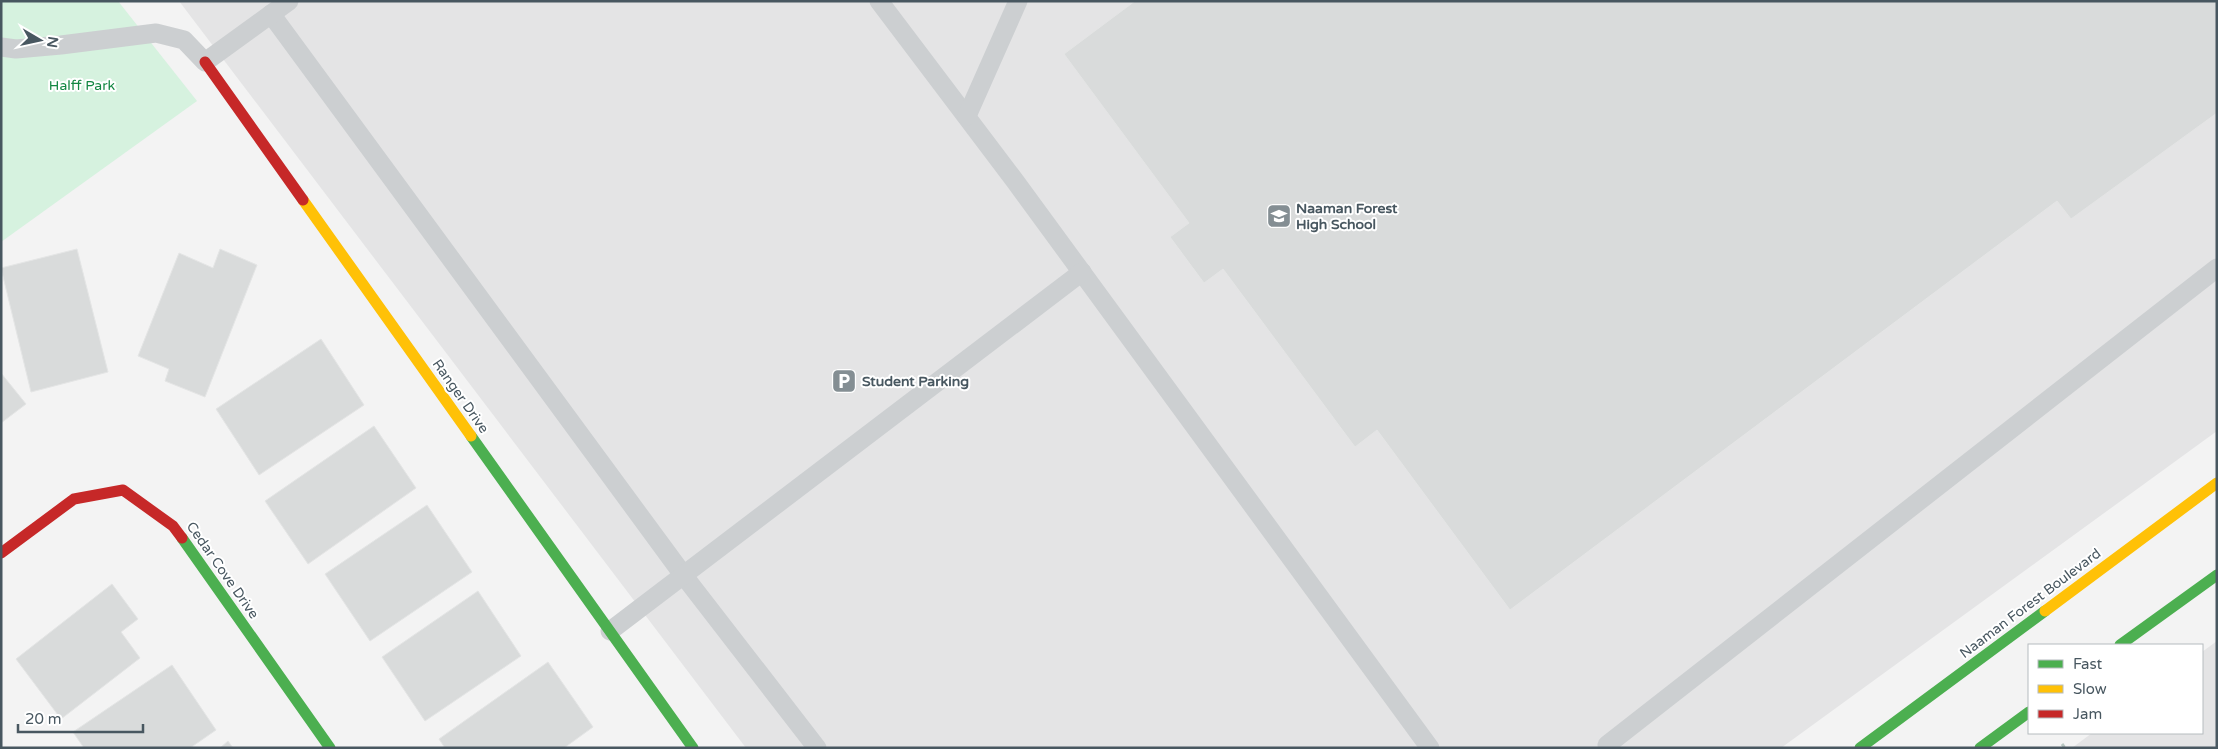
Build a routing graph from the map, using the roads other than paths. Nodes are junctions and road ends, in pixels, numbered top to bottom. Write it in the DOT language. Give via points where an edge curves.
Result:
graph roads {
  1 [pos="289,1"];
  2 [pos="879,1"];
  3 [pos="1018,1"];
  4 [pos="271,14"];
  5 [pos="1,47"];
  6 [pos="205,62"];
  7 [pos="967,116"];
  8 [pos="2217,268"];
  9 [pos="1082,272"];
  10 [pos="2217,483"];
  11 [pos="1,553"];
  12 [pos="2217,575"];
  13 [pos="684,576"];
  14 [pos="610,631"];
  15 [pos="2121,644"];
  16 [pos="2028,713"];
  17 [pos="330,748"];
  18 [pos="693,748"];
  19 [pos="817,748"];
  20 [pos="1430,748"];
  21 [pos="1609,748"];
  22 [pos="1860,748"];
  23 [pos="1980,748"];
  1 -- 4 [label="lane"];
  2 -- 7 [label="lane"];
  3 -- 7 [label="lane"];
  4 -- 6 [label="lane"];
  4 -- 13 [label="lane"];
  5 -- 6 [label="lane" via="61,46 156,33 184,40"];
  6 -- 14 [label="street, Ranger Drive"];
  7 -- 9 [label="lane"];
  8 -- 21 [label="lane" via="1607,746"];
  9 -- 13 [label="lane"];
  9 -- 20 [label="lane"];
  10 -- 22 [label="street, Naaman Forest Boulevard"];
  11 -- 17 [label="street, Cedar Cove Drive" via="74,499 123,490 173,526"];
  12 -- 15 [label="street"];
  13 -- 14 [label="lane"];
  13 -- 19 [label="lane"];
  14 -- 18 [label="street, Ranger Drive"];
  16 -- 23 [label="street"];
}
